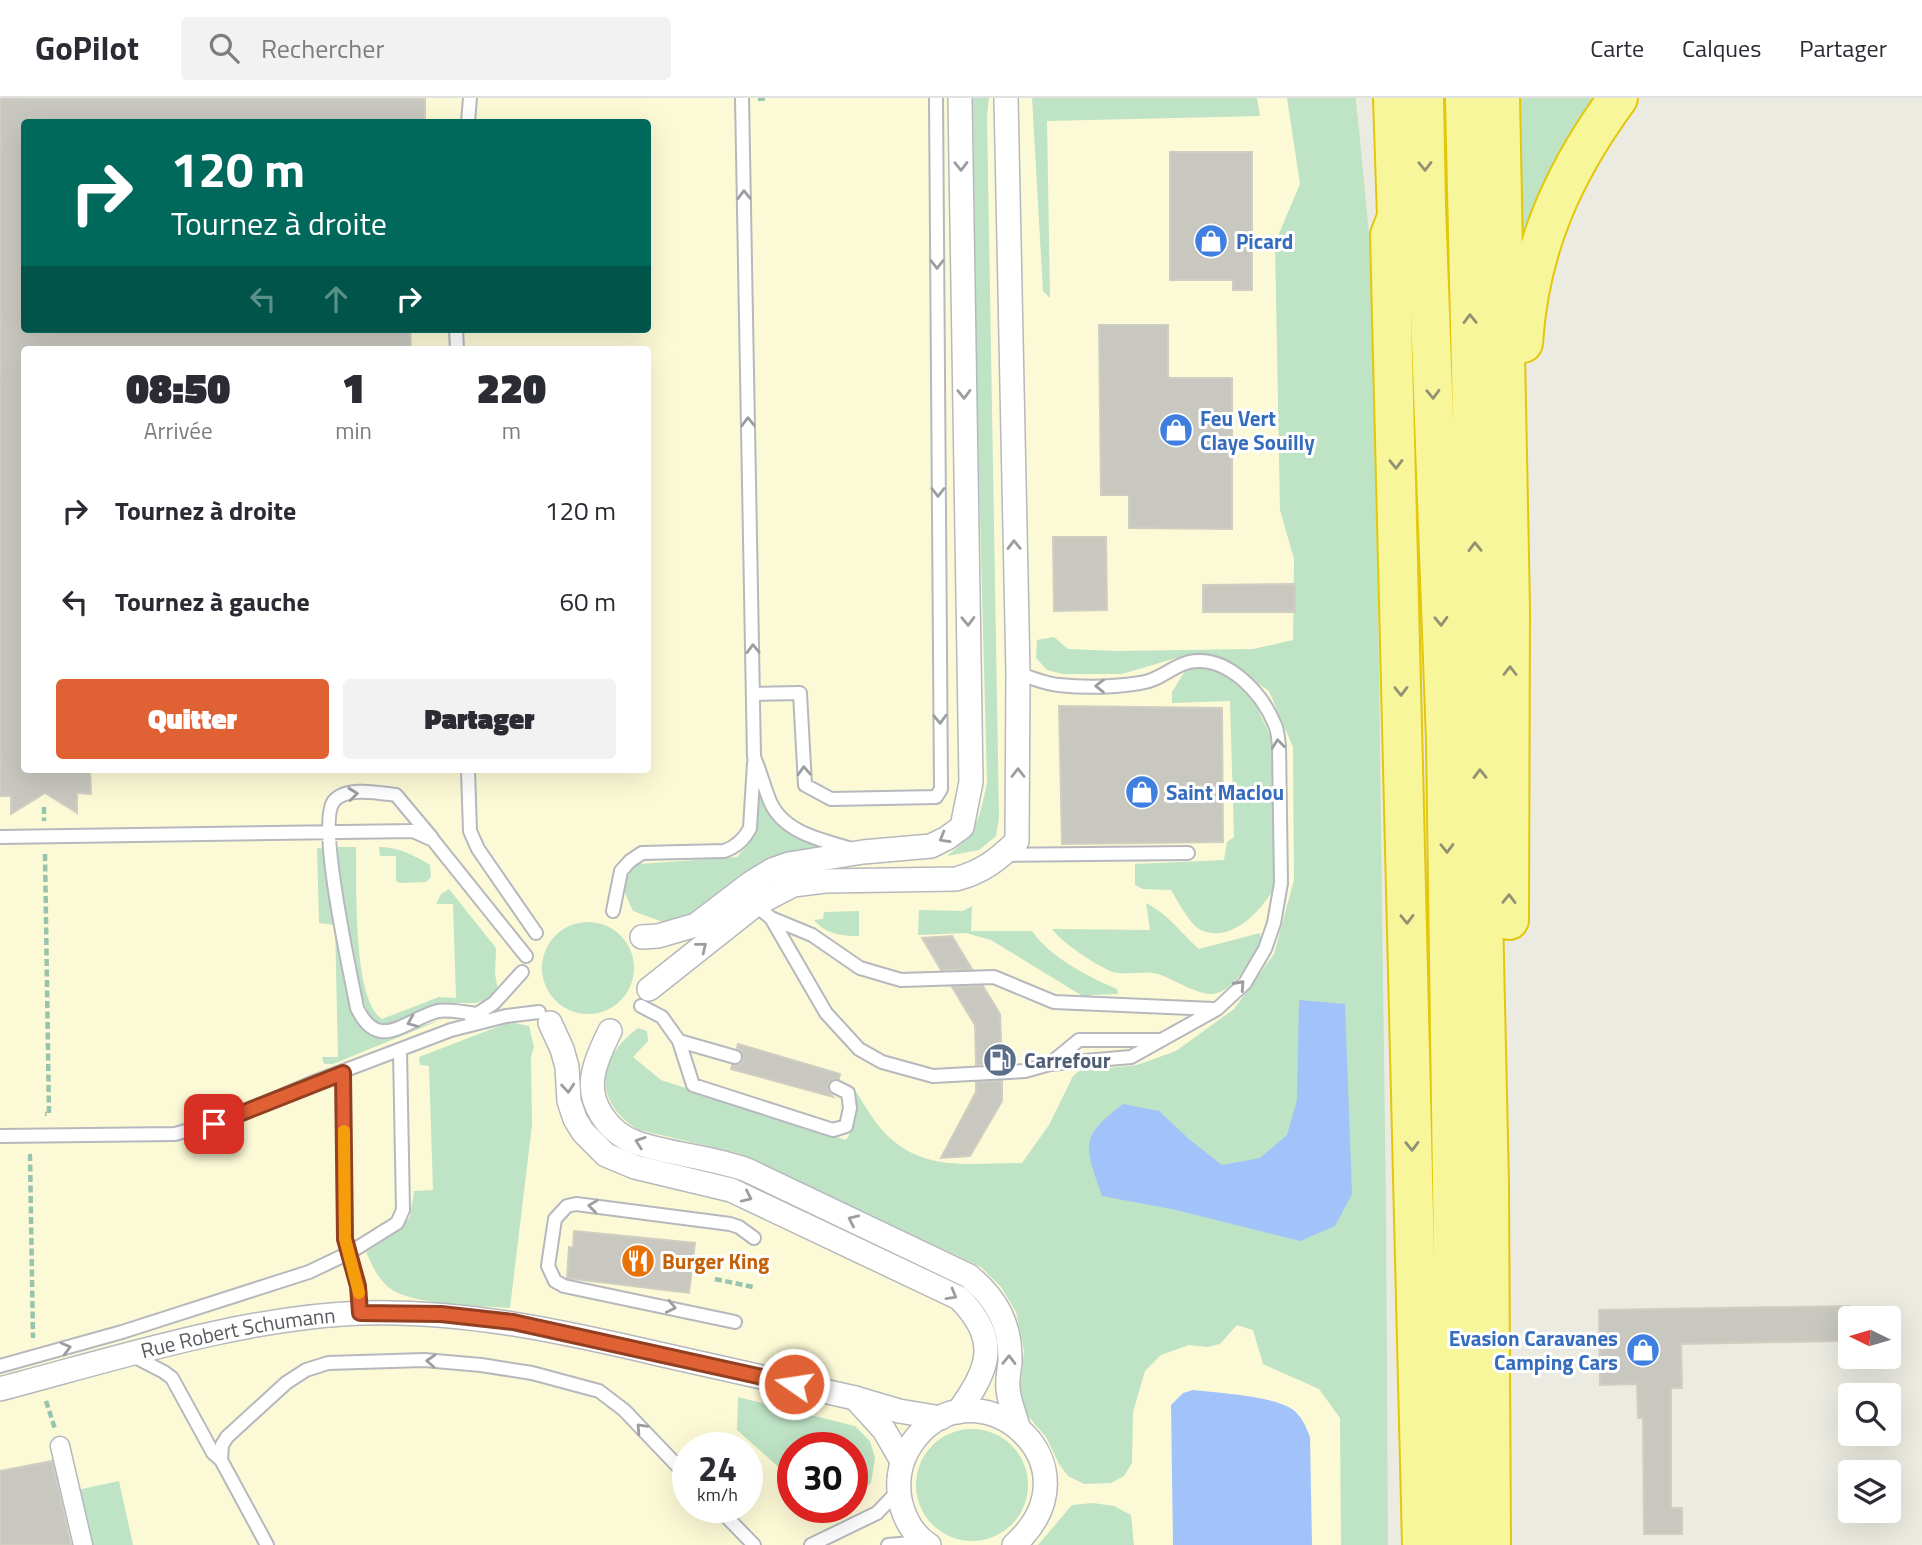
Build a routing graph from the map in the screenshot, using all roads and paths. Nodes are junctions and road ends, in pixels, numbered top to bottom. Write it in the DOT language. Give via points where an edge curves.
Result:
graph roads {
  1 [pos="470,98"];
  2 [pos="742,98"];
  3 [pos="936,98"];
  4 [pos="960,98"];
  5 [pos="1371,98"];
  6 [pos="1393,98"];
  7 [pos="1424,98"];
  8 [pos="1465,98"];
  9 [pos="1500,98"];
  10 [pos="1618,98"];
  11 [pos="1006,99"];
  12 [pos="468,119"];
  13 [pos="1390,234"];
  14 [pos="1506,423"];
  15 [pos="1017,674"];
  16 [pos="753,694"];
  17 [pos="754,757"];
  18 [pos="468,773"];
  19 [pos="330,832"];
  20 [pos="0,837"];
  21 [pos="433,840"];
  22 [pos="44,843"];
  23 [pos="863,852"];
  24 [pos="1188,853"];
  25 [pos="1003,855"];
  26 [pos="613,911"];
  27 [pos="763,911"];
  28 [pos="536,933"];
  29 [pos="642,937"];
  30 [pos="526,956"];
  31 [pos="522,972"];
  32 [pos="645,998"];
  33 [pos="1217,1009"];
  34 [pos="478,1014"];
  35 [pos="545,1017"];
  36 [pos="451,1030"];
  37 [pos="610,1031"];
  38 [pos="1165,1040"];
  39 [pos="679,1041"];
  40 [pos="400,1051"];
  41 [pos="734,1057"];
  42 [pos="1050,1064"];
  43 [pos="343,1073"];
  44 [pos="836,1087"];
  45 [pos="38,1115"];
  46 [pos="0,1136"];
  47 [pos="37,1150"];
  48 [pos="1489,1185"];
  49 [pos="754,1238"];
  50 [pos="349,1253"];
  51 [pos="715,1279"];
  52 [pos="753,1287"];
  53 [pos="360,1313"];
  54 [pos="735,1322"];
  55 [pos="33,1350"];
  56 [pos="131,1355"];
  57 [pos="0,1366"];
  58 [pos="0,1389"];
  59 [pos="43,1390"];
  60 [pos="855,1398"];
  61 [pos="949,1415"];
  62 [pos="1018,1427"];
  63 [pos="60,1446"];
  64 [pos="221,1460"];
  65 [pos="672,1460"];
  66 [pos="902,1461"];
  67 [pos="898,1490"];
  68 [pos="733,1523"];
  69 [pos="927,1544"];
  70 [pos="83,1545"];
  71 [pos="267,1545"];
  72 [pos="754,1545"];
  73 [pos="811,1545"];
  74 [pos="888,1545"];
  75 [pos="1014,1545"];
  76 [pos="1422,1545"];
  77 [pos="1458,1545"];
  78 [pos="1491,1545"];
  1 -- 12 [label="lane"];
  16 -- 2 [label="lane, one-way"];
  3 -- 16 [label="lane, one-way" via="941,789 936,797 831,799 805,785 800,694"];
  4 -- 23 [label="street, one-way" via="971,782 962,827 947,838 931,846"];
  5 -- 13 [label="highway" via="1376,218"];
  6 -- 13 [label="highway" via="1397,217"];
  7 -- 77 [label="highway, one-way" via="1446,754"];
  48 -- 8 [label="highway, one-way"];
  9 -- 14 [label="highway"];
  10 -- 14 [label="highway" via="1593,131 1548,220 1523,334 1521,381"];
  15 -- 11 [label="street, one-way"];
  13 -- 76 [label="highway, one-way"];
  48 -- 14 [label="highway, one-way" via="1509,1108"];
  25 -- 15 [label="street, one-way" via="1017,841"];
  33 -- 15 [label="lane, one-way" via="1245,983 1274,923 1282,883 1276,725 1239,676 1199,661 1145,683 1114,686 1058,685"];
  16 -- 17 [label="lane"];
  17 -- 23 [label="lane" via="770,802 785,822 818,839"];
  17 -- 26 [label="lane" via="746,836 723,851 642,853 621,871"];
  18 -- 28 [label="lane" via="470,831"];
  19 -- 20 [label="lane"];
  19 -- 21 [label="lane" via="412,831"];
  19 -- 21 [label="lane, one-way" via="330,807 335,798 348,793 396,795"];
  34 -- 19 [label="lane, one-way" via="440,1011 391,1031 369,1027 358,1008 331,864"];
  21 -- 30 [label="lane"];
  22 -- 45 [label="path" via="50,1114"];
  23 -- 29 [label="street" via="807,859 772,870 696,925"];
  24 -- 25 [label="lane"];
  25 -- 27 [label="street" via="976,874 956,879 793,885"];
  32 -- 27 [label="street, one-way"];
  27 -- 33 [label="lane" via="812,934 860,968 901,980 994,977 1054,1002"];
  27 -- 42 [label="lane" via="826,1013 859,1049 881,1062 933,1076 1025,1071"];
  31 -- 34 [label="lane"];
  32 -- 39 [label="lane"];
  33 -- 38 [label="lane"];
  34 -- 36 [label="lane"];
  35 -- 36 [label="lane" via="506,1016"];
  35 -- 61 [label="street, one-way" via="562,1049 575,1119 606,1155 635,1167 731,1190 959,1298 980,1323 986,1354 976,1387"];
  36 -- 40 [label="lane"];
  62 -- 37 [label="street, one-way" via="1008,1391 1007,1327 981,1285 747,1170 635,1142 620,1134 605,1122 592,1090 593,1072"];
  38 -- 42 [label="lane" via="1131,1057"];
  38 -- 42 [label="lane" via="1079,1040"];
  39 -- 41 [label="lane"];
  39 -- 44 [label="lane" via="692,1084 833,1129 846,1126 850,1108 848,1093"];
  40 -- 43 [label="lane"];
  40 -- 50 [label="lane" via="402,1210 397,1223"];
  43 -- 46 [label="lane" via="231,1118 175,1134"];
  43 -- 50 [label="lane" via="345,1239"];
  47 -- 55 [label="path" via="37,1156 30,1156"];
  48 -- 78 [label="highway"];
  49 -- 54 [label="lane, one-way" via="730,1224 576,1204 567,1206 555,1219 548,1266 555,1281"];
  50 -- 53 [label="lane"];
  57 -- 50 [label="lane, one-way" via="178,1315 309,1272"];
  51 -- 52 [label="path"];
  53 -- 56 [label="street, Rue Robert Schumann" via="277,1322"];
  53 -- 60 [label="street, Rue Robert Schumann" via="441,1314 513,1322"];
  56 -- 58 [label="street, Rue Robert Schumann"];
  56 -- 64 [label="lane" via="172,1378"];
  59 -- 63 [label="path"];
  60 -- 61 [label="street, Rue Robert Schumann" via="899,1411"];
  60 -- 66 [label="street" via="884,1430"];
  61 -- 62 [label="street, Rue Robert Schumann" via="979,1411"];
  61 -- 66 [label="street" via="924,1429"];
  62 -- 75 [label="street" via="1034,1444 1046,1488 1041,1511"];
  63 -- 70 [label="street"];
  65 -- 64 [label="lane, one-way" via="599,1391 507,1368 424,1360 340,1362 306,1370 227,1437"];
  64 -- 71 [label="lane"];
  66 -- 67 [label="street"];
  67 -- 69 [label="street" via="912,1528"];
  67 -- 73 [label="lane" via="877,1513"];
  68 -- 72 [label="lane"];
  69 -- 74 [label="lane"];
}
